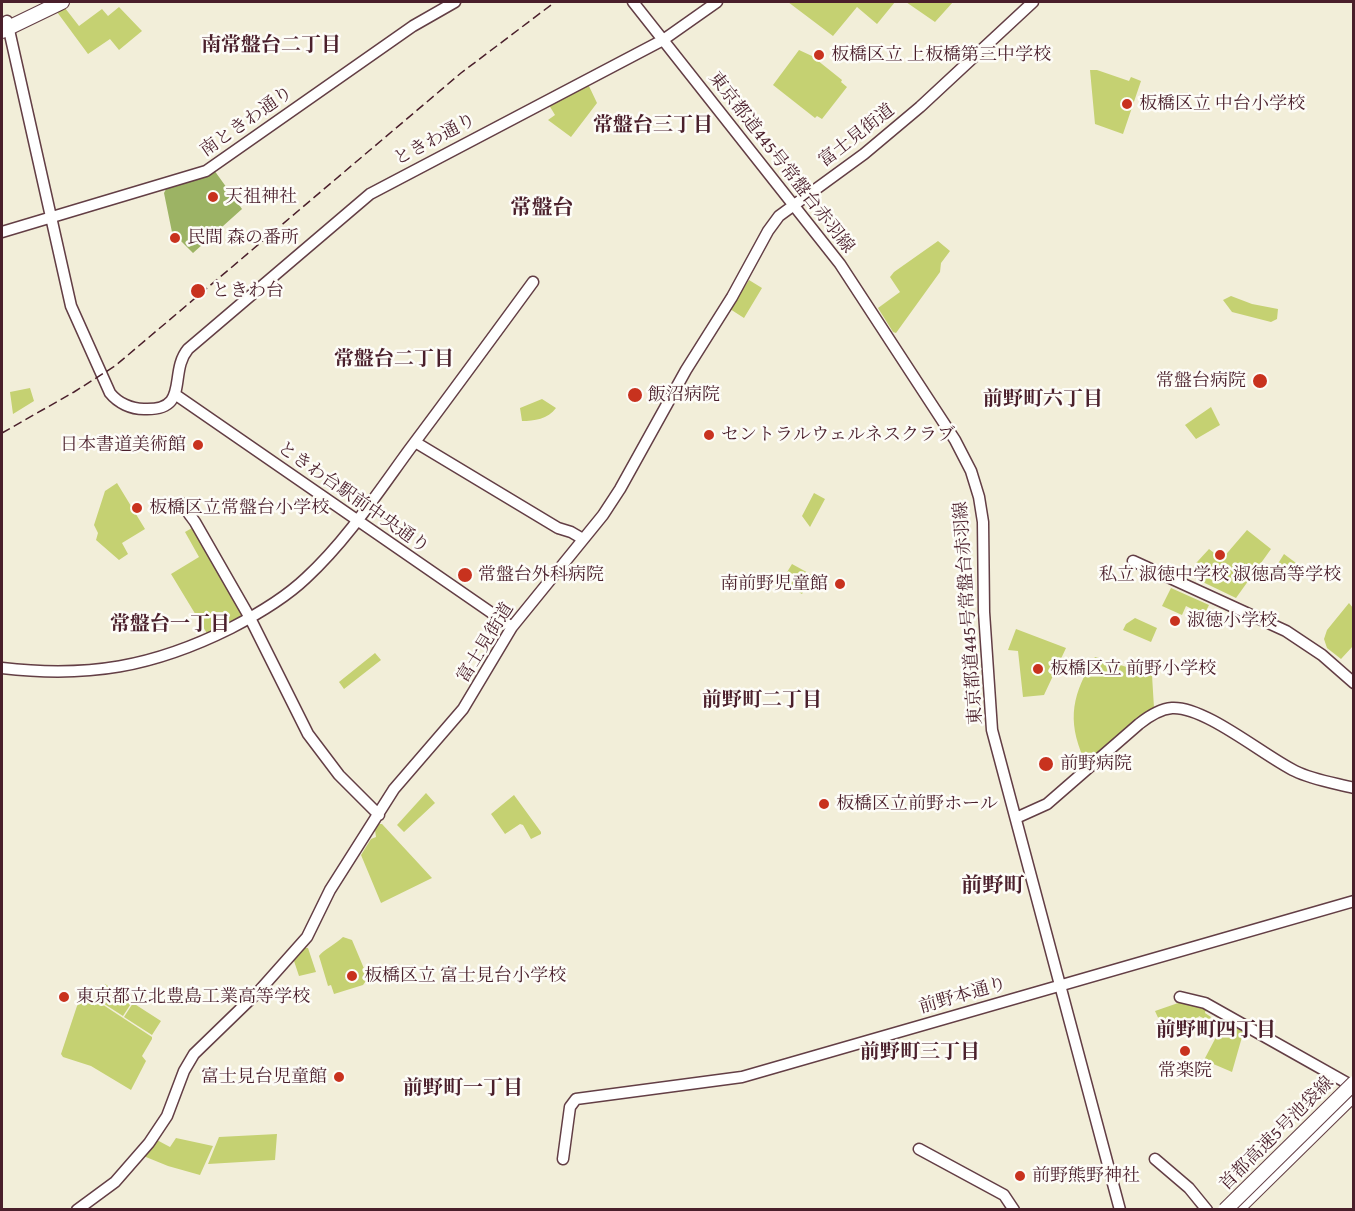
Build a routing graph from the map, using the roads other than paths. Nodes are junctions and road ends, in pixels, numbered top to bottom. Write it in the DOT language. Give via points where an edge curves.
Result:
graph roads {
  1 [pos="46,2"];
  2 [pos="62,2"];
  3 [pos="455,2"];
  4 [pos="633,2"];
  5 [pos="717,2"];
  6 [pos="1033,2"];
  7 [pos="5,26"];
  8 [pos="663,40"];
  9 [pos="793,204"];
  10 [pos="52,217"];
  11 [pos="2,232"];
  12 [pos="533,282"];
  13 [pos="176,395"];
  14 [pos="415,442"];
  15 [pos="181,503"];
  16 [pos="357,520"];
  17 [pos="583,539"];
  18 [pos="1133,561"];
  19 [pos="250,618"];
  20 [pos="512,627"];
  21 [pos="2,668"];
  22 [pos="1353,683"];
  23 [pos="1353,788"];
  24 [pos="379,815"];
  25 [pos="1016,818"];
  26 [pos="1353,901"];
  27 [pos="1060,986"];
  28 [pos="1180,997"];
  29 [pos="1352,1085"];
  30 [pos="919,1149"];
  31 [pos="563,1158"];
  32 [pos="1155,1159"];
  33 [pos="77,1209"];
  34 [pos="1014,1209"];
  35 [pos="1120,1209"];
  36 [pos="1207,1209"];
  37 [pos="1220,1209"];
  38 [pos="1225,1209"];
  39 [pos="1236,1209"];
  1 -- 7 [label="highway"];
  2 -- 7 [label="highway"];
  3 -- 10 [label="street, 南ときわ通り" via="413,26 206,171"];
  4 -- 8 [label="street, 東京都道445号常盤台赤羽線"];
  5 -- 8 [label="street, ときわ通り"];
  6 -- 9 [label="street, 富士見街道" via="853,164"];
  7 -- 10 [label="street"];
  8 -- 9 [label="street, 東京都道445号常盤台赤羽線"];
  8 -- 13 [label="street, ときわ通り" via="370,194 186,351 180,361"];
  9 -- 17 [label="street, 富士見街道" via="768,231 620,489"];
  9 -- 25 [label="street, 東京都道445号常盤台赤羽線" via="840,264 955,440 971,471 983,522 990,722"];
  10 -- 11 [label="street, 南ときわ通り"];
  10 -- 13 [label="street" via="72,306 110,393 130,407 146,409 163,407"];
  12 -- 14 [label="street"];
  13 -- 16 [label="street, ときわ台駅前中央通り"];
  14 -- 16 [label="street"];
  14 -- 17 [label="street"];
  15 -- 19 [label="street"];
  16 -- 19 [label="street" via="307,577"];
  16 -- 20 [label="street, ときわ台駅前中央通り"];
  17 -- 20 [label="street, 富士見街道"];
  18 -- 22 [label="street" via="1286,631 1322,655"];
  19 -- 21 [label="street" via="196,644 138,664 69,672"];
  19 -- 24 [label="street" via="308,734 339,775"];
  20 -- 24 [label="street, 富士見街道" via="469,701 397,786"];
  23 -- 25 [label="street" via="1296,772 1201,714 1170,708 1139,724 1047,804"];
  24 -- 33 [label="street, 富士見街道" via="330,890 304,942 194,1054 167,1116 149,1143 113,1184"];
  25 -- 27 [label="street, 東京都道445号常盤台赤羽線"];
  26 -- 27 [label="street, 前野本通り"];
  27 -- 31 [label="street, 前野本通り" via="741,1077 576,1099 570,1107"];
  27 -- 35 [label="street, 東京都道445号常盤台赤羽線"];
  28 -- 29 [label="street" via="1205,1003"];
  29 -- 37 [label="street"];
  29 -- 38 [label="highway, 首都高速5号池袋線, bridge"];
  29 -- 39 [label="highway, 首都高速5号池袋線"];
  30 -- 34 [label="street" via="1004,1195"];
  32 -- 36 [label="street"];
}
